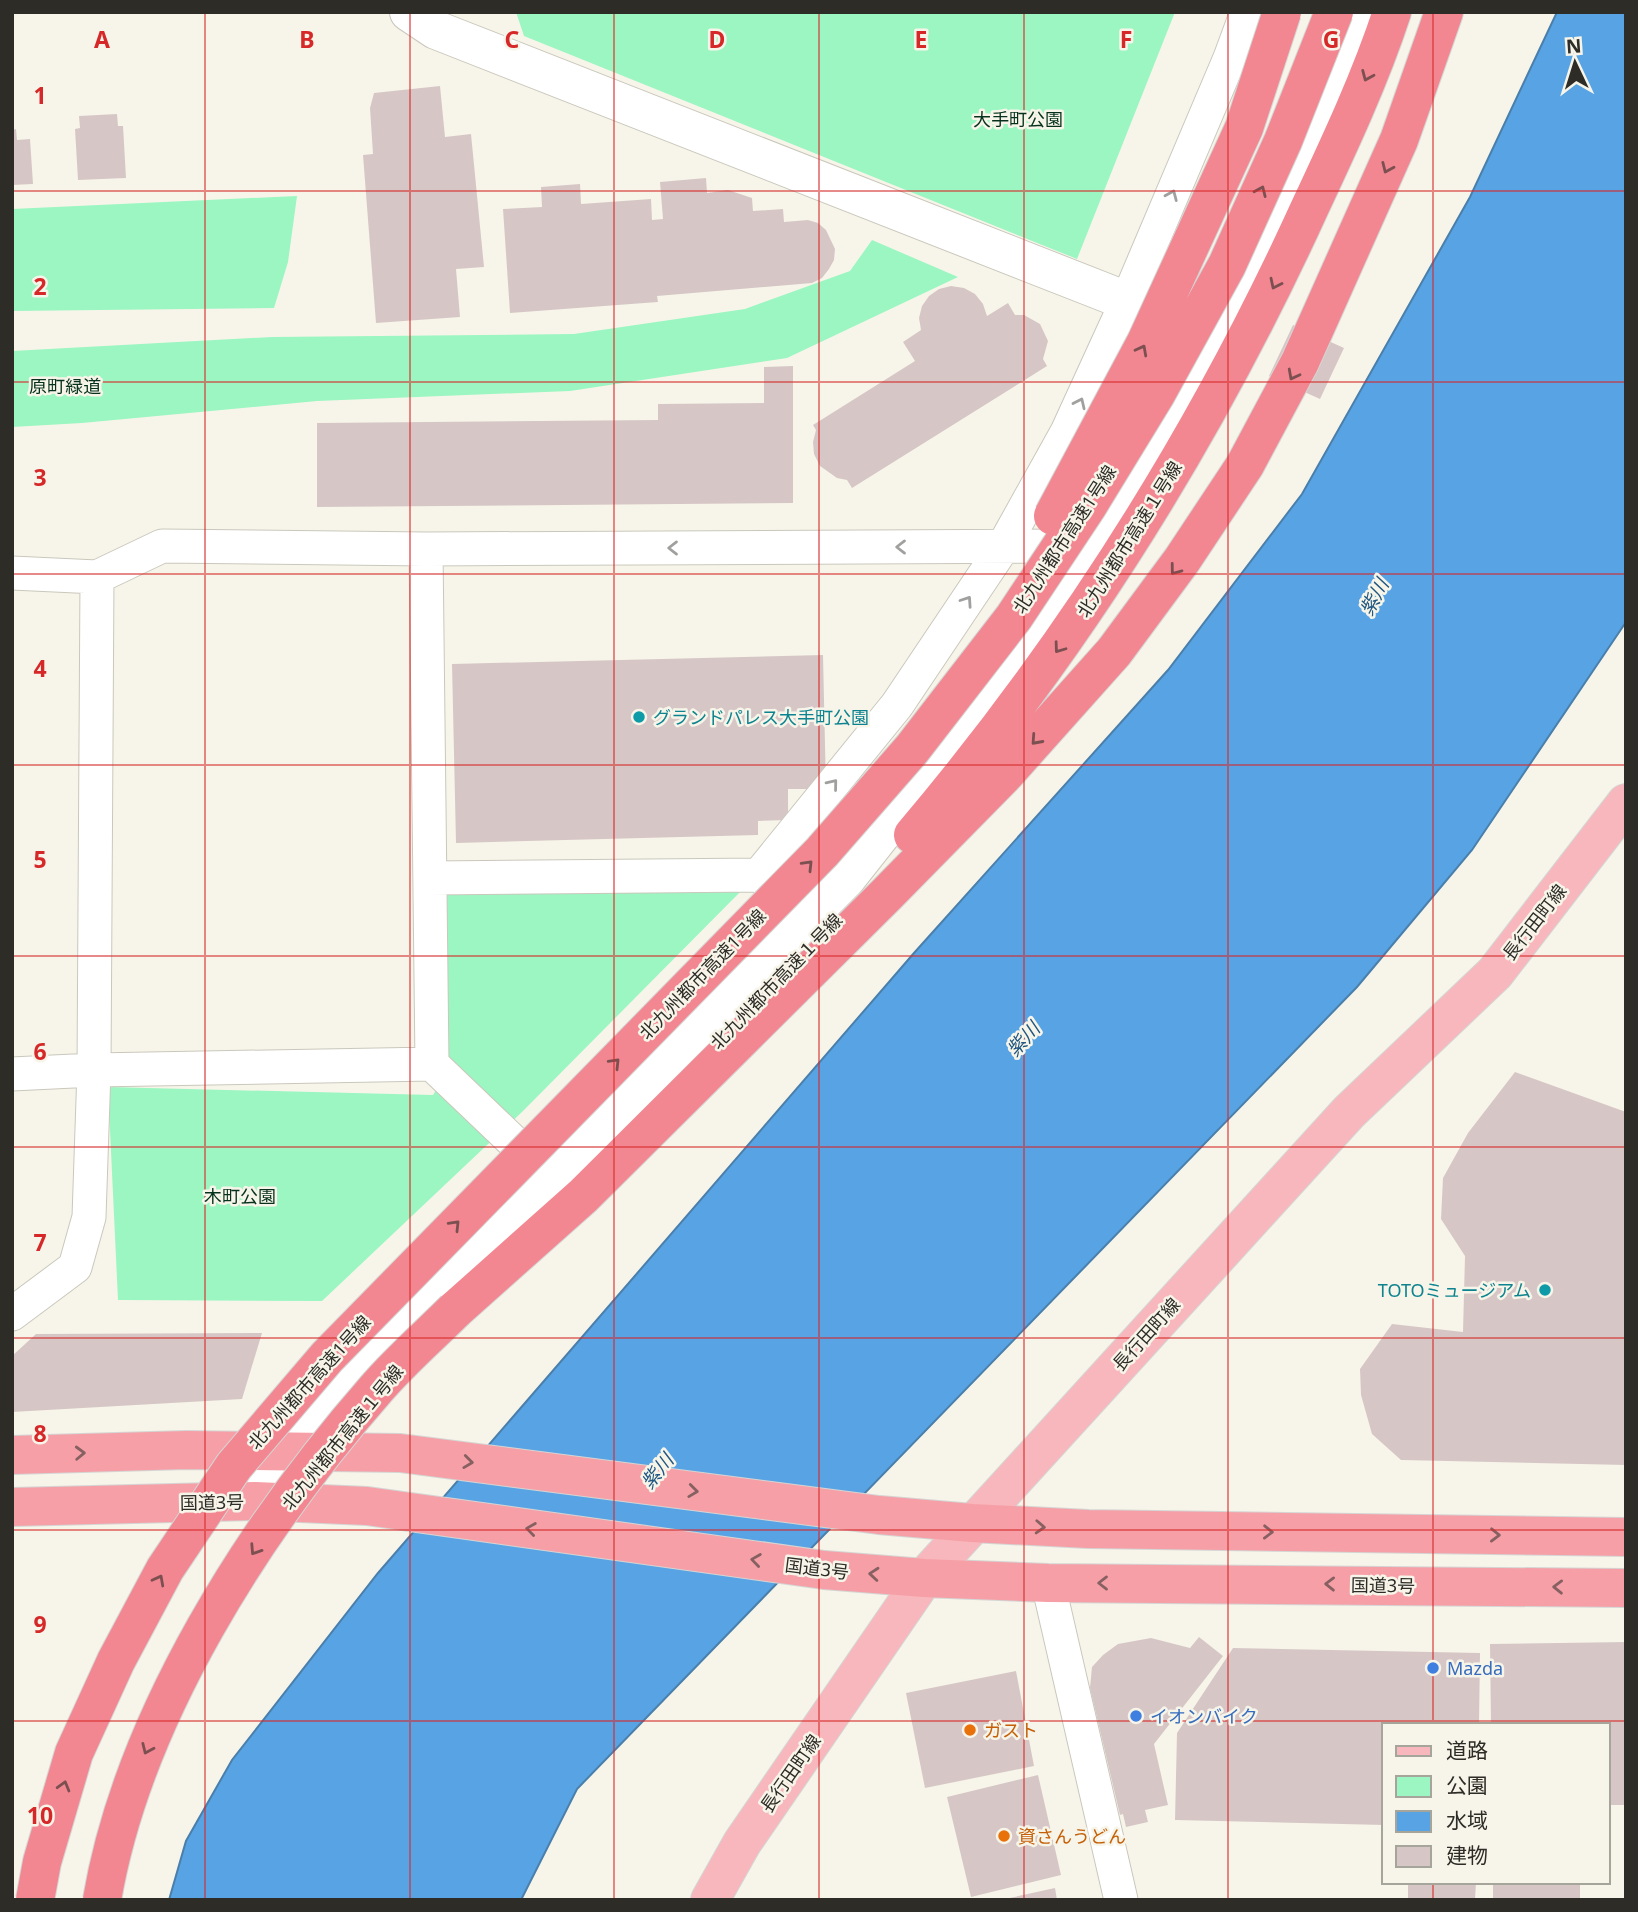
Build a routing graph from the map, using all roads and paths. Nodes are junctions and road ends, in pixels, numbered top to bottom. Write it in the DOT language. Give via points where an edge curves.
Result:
graph roads {
  1 [pos="1247,12"];
  2 [pos="1282,12"];
  3 [pos="1334,12"];
  4 [pos="1363,12"];
  5 [pos="1392,12"];
  6 [pos="1444,12"];
  7 [pos="430,18"];
  8 [pos="1230,58"];
  9 [pos="1334,90"];
  10 [pos="1127,301"];
  11 [pos="1091,546"];
  12 [pos="1003,547"];
  13 [pos="426,549"];
  14 [pos="12,573"];
  15 [pos="97,577"];
  16 [pos="912,749"];
  17 [pos="1626,803"];
  18 [pos="759,875"];
  19 [pos="430,878"];
  20 [pos="809,916"];
  21 [pos="432,1064"];
  22 [pos="94,1070"];
  23 [pos="12,1074"];
  24 [pos="550,1176"];
  25 [pos="455,1310"];
  26 [pos="12,1314"];
  27 [pos="286,1450"];
  28 [pos="12,1455"];
  29 [pos="255,1502"];
  30 [pos="12,1507"];
  31 [pos="972,1523"];
  32 [pos="1626,1537"];
  33 [pos="924,1578"];
  34 [pos="1048,1583"];
  35 [pos="1626,1588"];
  36 [pos="35,1900"];
  37 [pos="102,1900"];
  38 [pos="710,1900"];
  39 [pos="1121,1900"];
  1 -- 8 [label="street"];
  16 -- 2 [label="highway, one-way, bridge" via="1007,599 1146,342 1244,128"];
  16 -- 3 [label="highway, 北九州都市高速1号線, one-way, bridge" via="1014,617 1156,394 1227,265"];
  4 -- 9 [label="street"];
  5 -- 25 [label="highway, 北九州都市高速１号線, one-way" via="1334,156 1275,284 1192,437 1064,642 971,767 870,885"];
  6 -- 25 [label="highway, one-way" via="1399,140 1300,362 1245,465 1114,652 1005,774 867,914 583,1196"];
  7 -- 10 [label="street"];
  8 -- 9 [label="street"];
  10 -- 8 [label="street, one-way"];
  9 -- 11 [label="street" via="1315,142 1215,339"];
  12 -- 10 [label="street, one-way" via="1067,432"];
  11 -- 12 [label="street"];
  11 -- 20 [label="street" via="964,732 846,878"];
  12 -- 13 [label="street, one-way"];
  18 -- 12 [label="street, one-way" via="897,705"];
  13 -- 15 [label="street" via="162,545"];
  13 -- 19 [label="street"];
  14 -- 15 [label="street"];
  15 -- 22 [label="street"];
  36 -- 16 [label="highway, 北九州都市高速1号線, one-way, bridge" via="74,1753 116,1661 165,1569 234,1466 327,1357 822,852"];
  17 -- 31 [label="main road, 長行田町線" via="1495,973 1349,1112"];
  18 -- 19 [label="street"];
  18 -- 20 [label="street"];
  19 -- 21 [label="street"];
  20 -- 24 [label="street"];
  21 -- 22 [label="street"];
  21 -- 24 [label="street"];
  22 -- 23 [label="street"];
  22 -- 26 [label="street" via="89,1217 75,1267"];
  24 -- 27 [label="street" via="382,1344"];
  25 -- 37 [label="highway, 北九州都市高速１号線, one-way, bridge" via="377,1388 302,1480 225,1596 176,1684 137,1771"];
  28 -- 27 [label="highway, one-way"];
  27 -- 29 [label="street"];
  27 -- 31 [label="highway, one-way" via="400,1453"];
  29 -- 30 [label="highway, 国道3号"];
  33 -- 29 [label="highway, 国道3号, one-way" via="824,1570 367,1506"];
  31 -- 32 [label="highway, one-way" via="1088,1529"];
  31 -- 33 [label="main road, 長行田町線"];
  33 -- 34 [label="highway, 国道3号"];
  33 -- 38 [label="main road, 長行田町線" via="741,1843"];
  35 -- 34 [label="highway, 国道3号, one-way"];
  34 -- 39 [label="street"];
}
